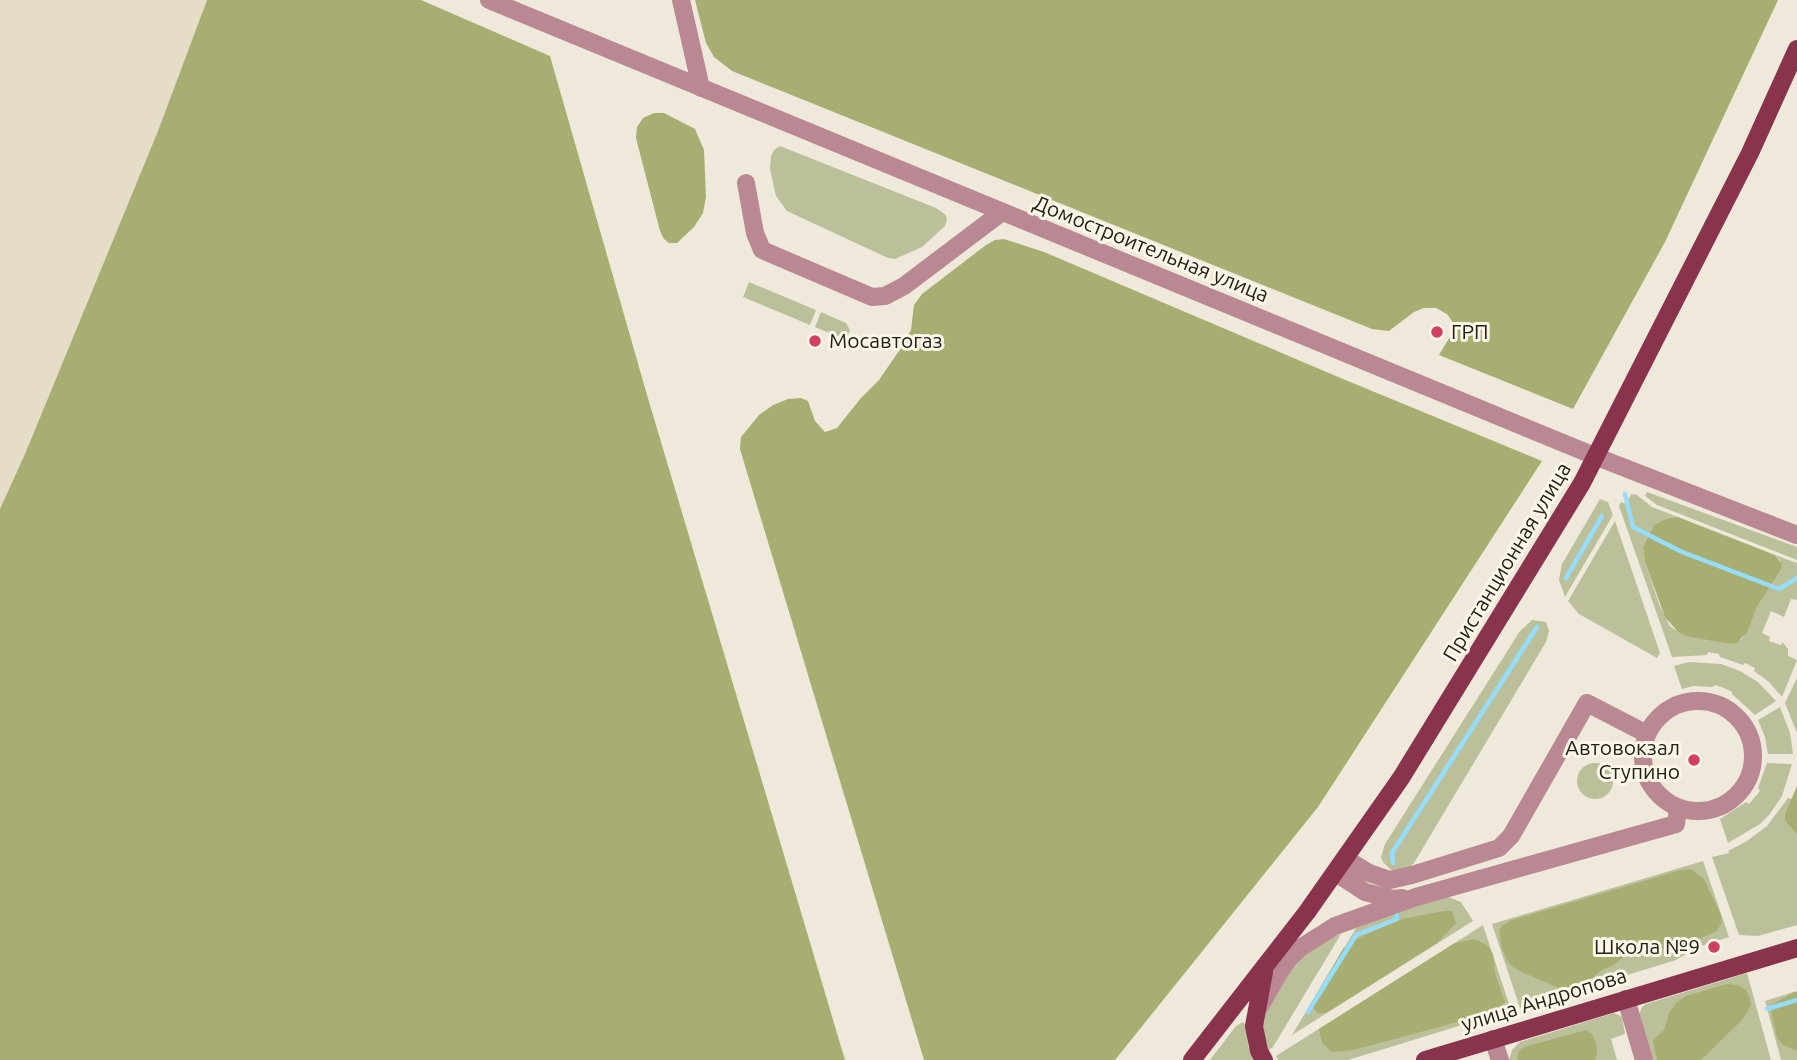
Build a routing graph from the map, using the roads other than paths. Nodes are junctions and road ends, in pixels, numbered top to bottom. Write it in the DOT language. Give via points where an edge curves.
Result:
graph roads {
  1 [pos="489,0"];
  2 [pos="681,0"];
  3 [pos="1797,49"];
  4 [pos="701,88"];
  5 [pos="746,183"];
  6 [pos="1002,212"];
  7 [pos="1597,457"];
  8 [pos="1797,535"];
  9 [pos="1647,734"];
  10 [pos="1678,808"];
  11 [pos="1341,866"];
  12 [pos="1416,897"];
  13 [pos="1797,948"];
  14 [pos="1265,968"];
  15 [pos="1626,999"];
  16 [pos="1255,1016"];
  17 [pos="1493,1039"];
  18 [pos="1192,1060"];
  19 [pos="1264,1060"];
  20 [pos="1425,1060"];
  21 [pos="1500,1060"];
  22 [pos="1644,1060"];
  1 -- 4 [label="street, Домостроительная улица"];
  2 -- 4 [label="street"];
  3 -- 7 [label="main road, Пристанционная улица" via="1750,153"];
  4 -- 6 [label="street, Домостроительная улица"];
  5 -- 6 [label="street" via="754,233 762,250 872,297 904,286"];
  6 -- 7 [label="street, Домостроительная улица"];
  7 -- 8 [label="street, Домостроительная улица"];
  7 -- 11 [label="main road, Пристанционная улица" via="1401,778"];
  9 -- 10 [label="street" via="1642,751 1647,778 1663,800"];
  9 -- 10 [label="street" via="1657,718 1688,701 1721,705 1746,727 1754,758 1751,776 1742,790 1714,810"];
  9 -- 11 [label="street" via="1587,703 1511,836 1499,848 1390,880"];
  10 -- 12 [label="street" via="1676,824"];
  11 -- 12 [label="street" via="1364,892 1393,899"];
  11 -- 14 [label="main road, Пристанционная улица"];
  12 -- 16 [label="street" via="1335,926 1300,948 1279,973"];
  13 -- 15 [label="main road, улица Андропова"];
  14 -- 16 [label="main road"];
  14 -- 18 [label="main road, Пристанционная улица"];
  15 -- 17 [label="main road, улица Андропова"];
  15 -- 22 [label="street"];
  16 -- 19 [label="main road"];
  17 -- 20 [label="main road, улица Андропова"];
  17 -- 21 [label="street"];
}
